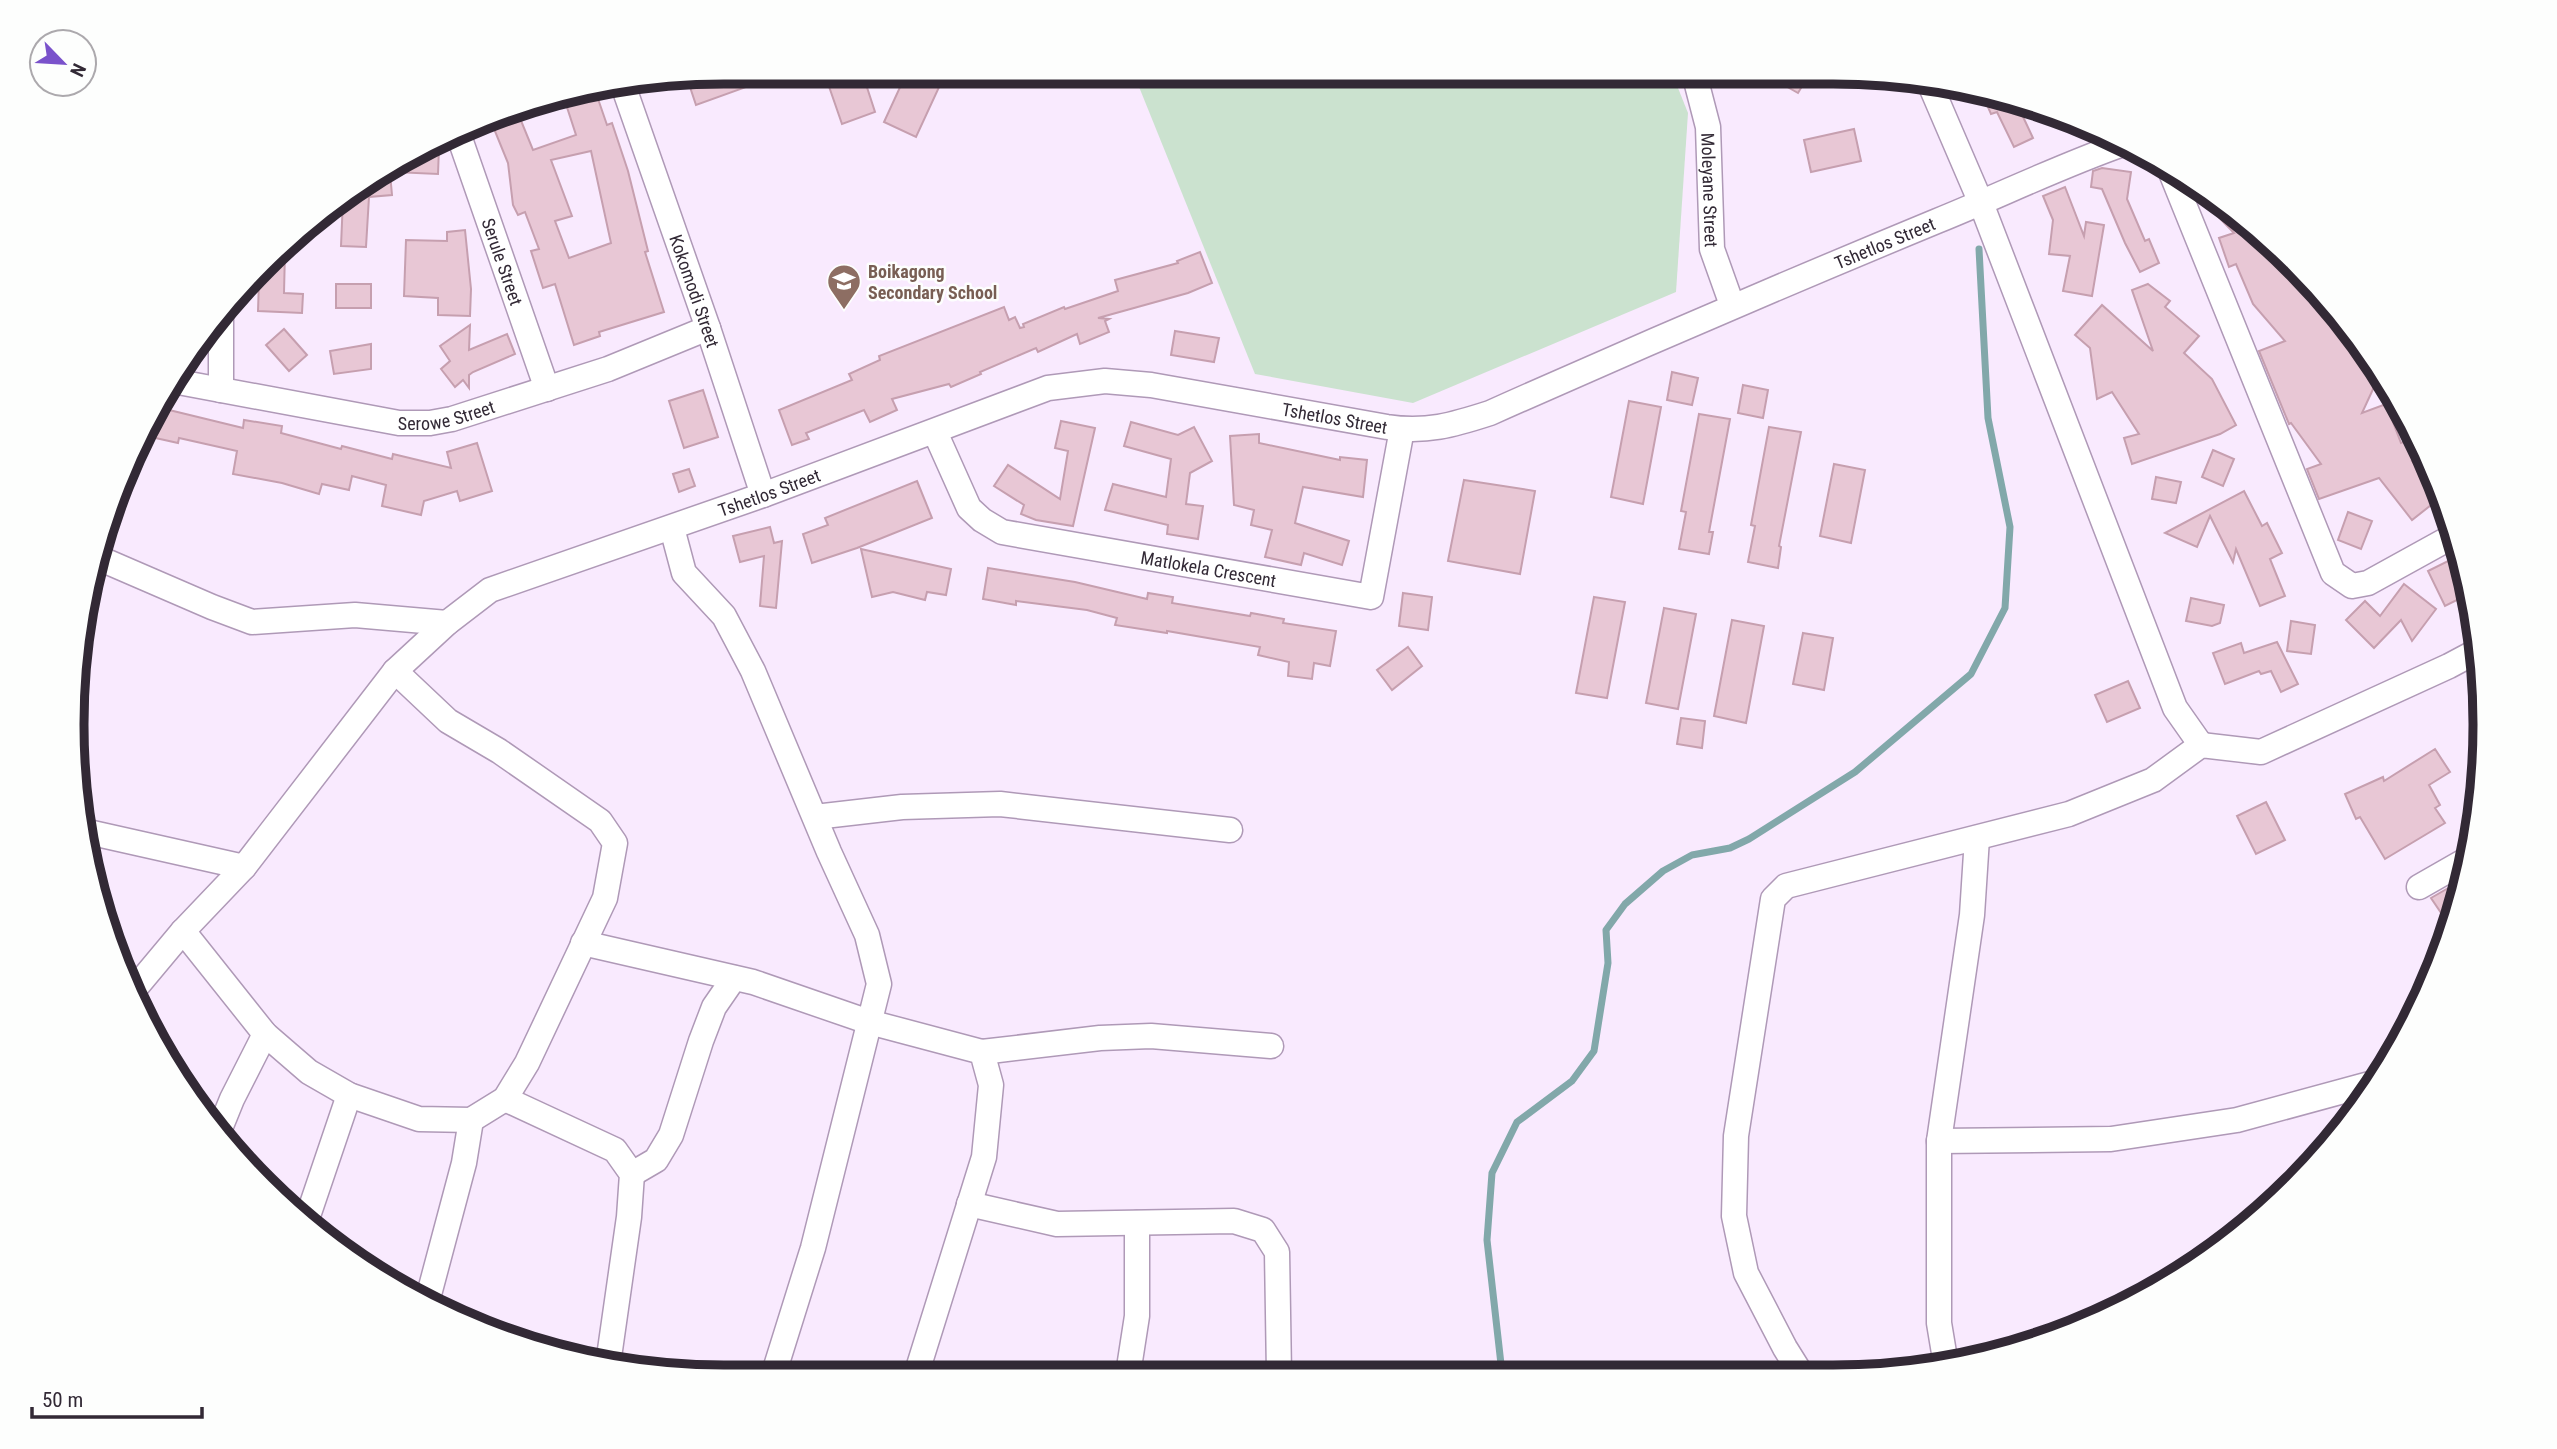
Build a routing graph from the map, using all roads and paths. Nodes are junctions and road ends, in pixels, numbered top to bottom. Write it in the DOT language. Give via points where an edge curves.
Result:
graph roads {
  1 [pos="1697,84"];
  2 [pos="625,92"];
  3 [pos="1933,92"];
  4 [pos="461,141"];
  5 [pos="2112,148"];
  6 [pos="2176,184"];
  7 [pos="1981,203"];
  8 [pos="1732,305"];
  9 [pos="709,328"];
  10 [pos="221,329"];
  11 [pos="184,382"];
  12 [pos="547,389"];
  13 [pos="221,390"];
  14 [pos="1402,429"];
  15 [pos="934,432"];
  16 [pos="763,495"];
  17 [pos="671,528"];
  18 [pos="2445,540"];
  19 [pos="106,560"];
  20 [pos="447,623"];
  21 [pos="2469,655"];
  22 [pos="395,671"];
  23 [pos="2201,745"];
  24 [pos="815,817"];
  25 [pos="1230,830"];
  26 [pos="93,833"];
  27 [pos="1977,838"];
  28 [pos="2457,865"];
  29 [pos="244,867"];
  30 [pos="2419,887"];
  31 [pos="183,930"];
  32 [pos="583,943"];
  33 [pos="734,978"];
  34 [pos="139,983"];
  35 [pos="869,1022"];
  36 [pos="265,1034"];
  37 [pos="1270,1046"];
  38 [pos="982,1052"];
  39 [pos="2360,1086"];
  40 [pos="349,1095"];
  41 [pos="505,1099"];
  42 [pos="471,1120"];
  43 [pos="223,1122"];
  44 [pos="1939,1140"];
  45 [pos="632,1174"];
  46 [pos="969,1204"];
  47 [pos="309,1212"];
  48 [pos="1137,1223"];
  49 [pos="429,1293"];
  50 [pos="609,1355"];
  51 [pos="1944,1355"];
  52 [pos="776,1365"];
  53 [pos="919,1365"];
  54 [pos="1129,1365"];
  55 [pos="1279,1365"];
  56 [pos="1796,1365"];
  1 -- 8 [label="street, Moleyane Street" via="1708,127 1712,249"];
  2 -- 9 [label="street, Kokomodi Street"];
  3 -- 7 [label="street"];
  4 -- 12 [label="street, Serule Street"];
  5 -- 7 [label="street, Tshetlos Street"];
  6 -- 18 [label="street" via="2333,573 2352,586 2368,583"];
  7 -- 8 [label="street, Tshetlos Street"];
  7 -- 23 [label="street" via="2170,696"];
  8 -- 14 [label="street, Tshetlos Street" via="1490,413 1448,426"];
  9 -- 12 [label="street, Serowe Street"];
  9 -- 16 [label="street, Kokomodi Street"];
  10 -- 13 [label="street"];
  11 -- 13 [label="street, Serowe Street"];
  12 -- 13 [label="street, Serowe Street" via="430,423 399,423"];
  14 -- 15 [label="street, Tshetlos Street" via="1105,381 1048,388"];
  14 -- 15 [label="street, Matlokela Crescent" via="1371,597 1002,532 969,508"];
  15 -- 16 [label="street, Tshetlos Street"];
  16 -- 17 [label="street, Tshetlos Street"];
  17 -- 20 [label="street, Tshetlos Street" via="490,590"];
  17 -- 24 [label="street" via="684,573 724,617 753,671"];
  19 -- 20 [label="street" via="253,622 355,615"];
  20 -- 22 [label="street, Tshetlos Street"];
  21 -- 23 [label="street" via="2261,752"];
  22 -- 29 [label="street, Tshetlos Street"];
  22 -- 32 [label="street" via="448,721 600,821 615,843 605,898"];
  23 -- 27 [label="street" via="2153,780 2081,810"];
  24 -- 25 [label="street" via="902,807 1000,804"];
  24 -- 35 [label="street" via="867,935 879,984"];
  26 -- 29 [label="street"];
  27 -- 44 [label="street" via="1972,915"];
  27 -- 56 [label="street" via="1786,886 1773,899 1736,1136 1734,1216 1746,1273"];
  28 -- 30 [label="street"];
  29 -- 31 [label="street, Tshetlos Street"];
  31 -- 34 [label="street, Tshetlos Street"];
  31 -- 36 [label="street"];
  32 -- 33 [label="street"];
  32 -- 41 [label="street" via="527,1063"];
  33 -- 35 [label="street"];
  33 -- 45 [label="street" via="714,1007 671,1135 656,1160"];
  35 -- 38 [label="street"];
  35 -- 52 [label="street" via="813,1248"];
  36 -- 40 [label="street" via="309,1072"];
  36 -- 43 [label="street"];
  37 -- 38 [label="street" via="1152,1036"];
  38 -- 46 [label="street" via="991,1085 984,1157"];
  39 -- 44 [label="street" via="2237,1120 2111,1139"];
  40 -- 42 [label="street" via="419,1119"];
  40 -- 47 [label="street"];
  41 -- 42 [label="street"];
  41 -- 45 [label="street" via="615,1150"];
  42 -- 49 [label="street"];
  44 -- 51 [label="street" via="1938,1323"];
  45 -- 50 [label="street"];
  46 -- 48 [label="street" via="1057,1224"];
  46 -- 53 [label="street"];
  48 -- 54 [label="street" via="1137,1317"];
  48 -- 55 [label="street" via="1234,1221 1263,1230 1277,1252"];
}
